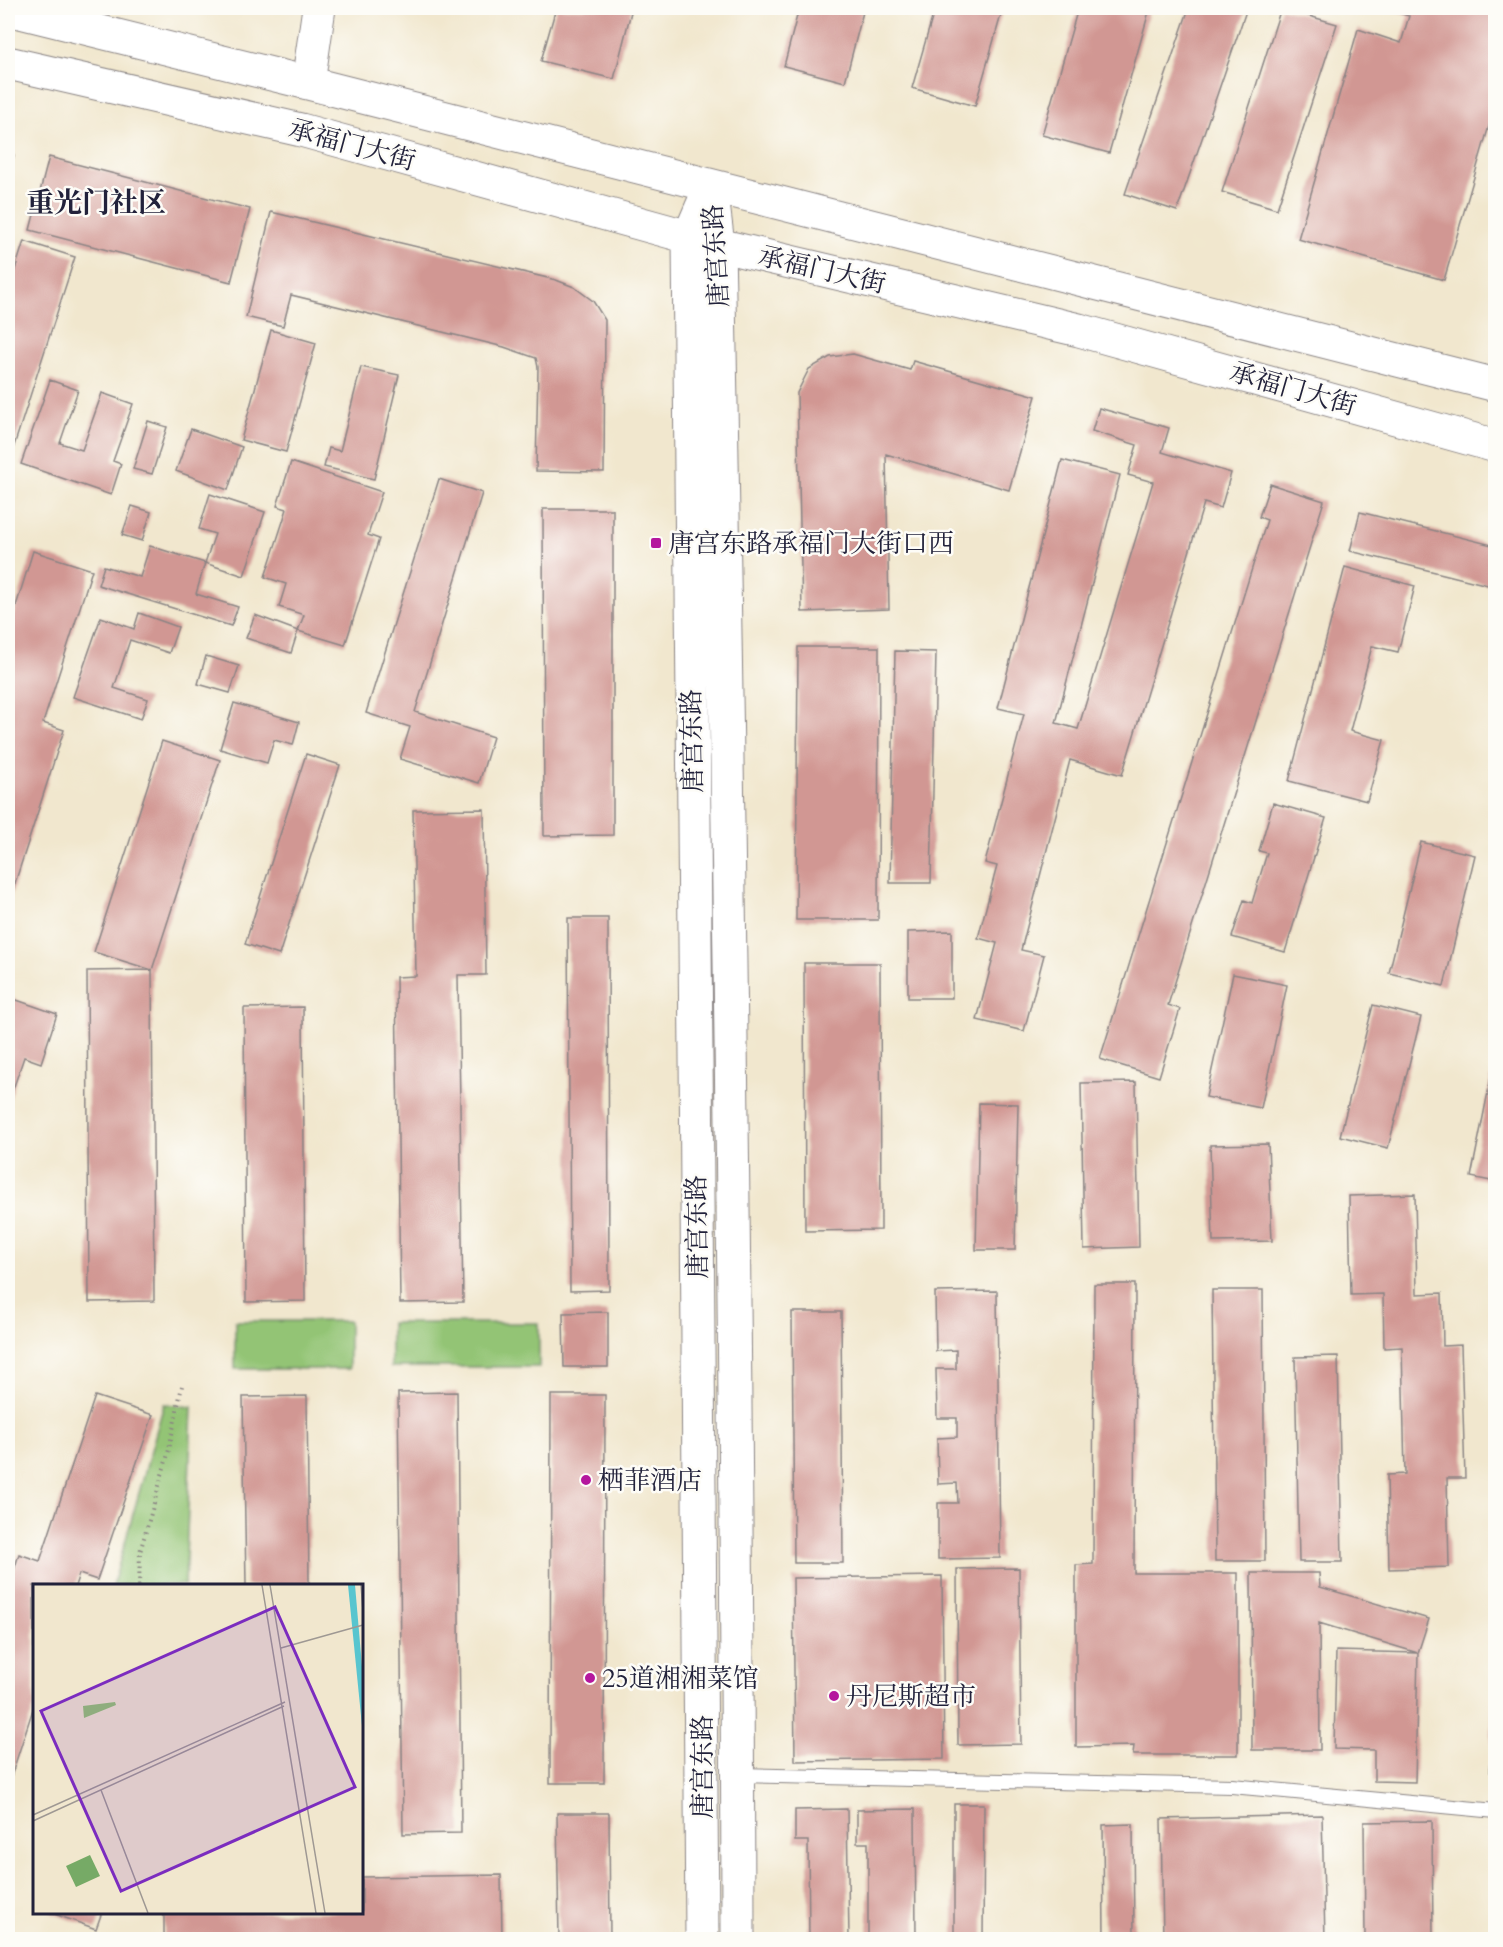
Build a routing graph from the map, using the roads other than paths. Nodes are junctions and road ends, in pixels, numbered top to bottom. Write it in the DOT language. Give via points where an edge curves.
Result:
graph roads {
  1 [pos="319,8"];
  2 [pos="8,9"];
  3 [pos="8,63"];
  4 [pos="308,83"];
  5 [pos="711,186"];
  6 [pos="704,241"];
  7 [pos="1496,385"];
  8 [pos="1496,446"];
  9 [pos="738,1775"];
  10 [pos="1496,1811"];
  11 [pos="702,1940"];
  12 [pos="738,1940"];
  1 -- 4 [label="street"];
  2 -- 4 [label="street, 承福门大街"];
  3 -- 6 [label="street, 承福门大街" via="301,130"];
  4 -- 5 [label="street, 承福门大街"];
  5 -- 6 [label="street, 唐宫东路"];
  5 -- 7 [label="street, 承福门大街"];
  6 -- 8 [label="street, 承福门大街" via="1079,330"];
  6 -- 9 [label="street, 唐宫东路" via="726,684"];
  6 -- 11 [label="street, 唐宫东路" via="690,649"];
  9 -- 10 [label="lane" via="1232,1786"];
  9 -- 12 [label="street, 唐宫东路"];
}
